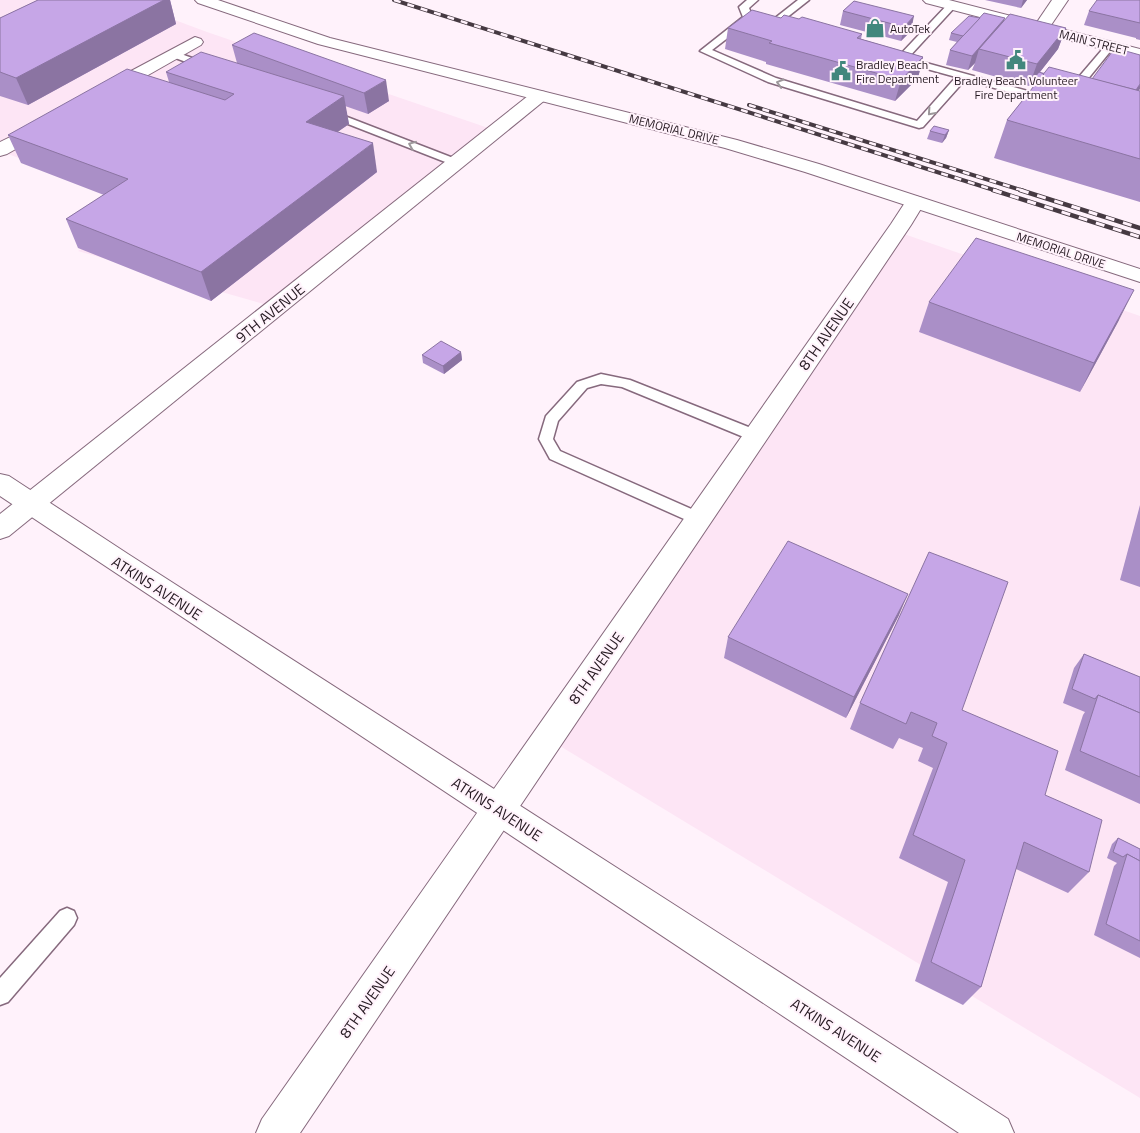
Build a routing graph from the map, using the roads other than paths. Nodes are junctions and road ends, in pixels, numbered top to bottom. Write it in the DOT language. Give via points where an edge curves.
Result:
graph roads {
  1 [pos="203,0"];
  2 [pos="753,0"];
  3 [pos="804,0"];
  4 [pos="932,0"];
  5 [pos="1060,0"];
  6 [pos="952,5"];
  7 [pos="765,22"];
  8 [pos="1041,28"];
  9 [pos="195,42"];
  10 [pos="1110,46"];
  11 [pos="173,54"];
  12 [pos="1140,54"];
  13 [pos="221,72"];
  14 [pos="963,76"];
  15 [pos="539,96"];
  16 [pos="95,98"];
  17 [pos="320,109"];
  18 [pos="60,117"];
  19 [pos="0,150"];
  20 [pos="457,163"];
  21 [pos="915,202"];
  22 [pos="1140,276"];
  23 [pos="756,436"];
  24 [pos="0,483"];
  25 [pos="31,503"];
  26 [pos="698,519"];
  27 [pos="0,529"];
  28 [pos="499,810"];
  29 [pos="67,918"];
  30 [pos="0,994"];
  31 [pos="276,1133"];
  32 [pos="994,1133"];
  1 -- 15 [label="street, MEMORIAL DRIVE" via="324,41"];
  2 -- 7 [label="lane" via="744,7"];
  3 -- 7 [label="lane"];
  4 -- 6 [label="street, MAIN STREET"];
  5 -- 8 [label="street"];
  6 -- 8 [label="street, MAIN STREET"];
  6 -- 14 [label="lane" via="897,58"];
  14 -- 7 [label="lane, one-way" via="919,125 772,80 705,51"];
  8 -- 10 [label="street, MAIN STREET"];
  9 -- 11 [label="street"];
  10 -- 12 [label="street, MAIN STREET"];
  10 -- 14 [label="lane" via="1062,104"];
  11 -- 13 [label="lane"];
  11 -- 16 [label="street"];
  15 -- 20 [label="street, 9TH AVENUE"];
  15 -- 21 [label="street, MEMORIAL DRIVE" via="731,144"];
  20 -- 17 [label="lane, one-way"];
  18 -- 19 [label="street"];
  20 -- 25 [label="street, 9TH AVENUE"];
  21 -- 22 [label="street, MEMORIAL DRIVE"];
  21 -- 23 [label="street, 8TH AVENUE"];
  23 -- 26 [label="street, 8TH AVENUE"];
  23 -- 26 [label="lane" via="625,383 600,379 582,385 551,419 546,439 555,455"];
  24 -- 25 [label="street, ATKINS AVENUE"];
  25 -- 27 [label="street, 9TH AVENUE"];
  25 -- 28 [label="street, ATKINS AVENUE"];
  26 -- 28 [label="street, 8TH AVENUE"];
  28 -- 31 [label="street, 8TH AVENUE"];
  28 -- 32 [label="street, ATKINS AVENUE"];
  29 -- 30 [label="lane"];
}
